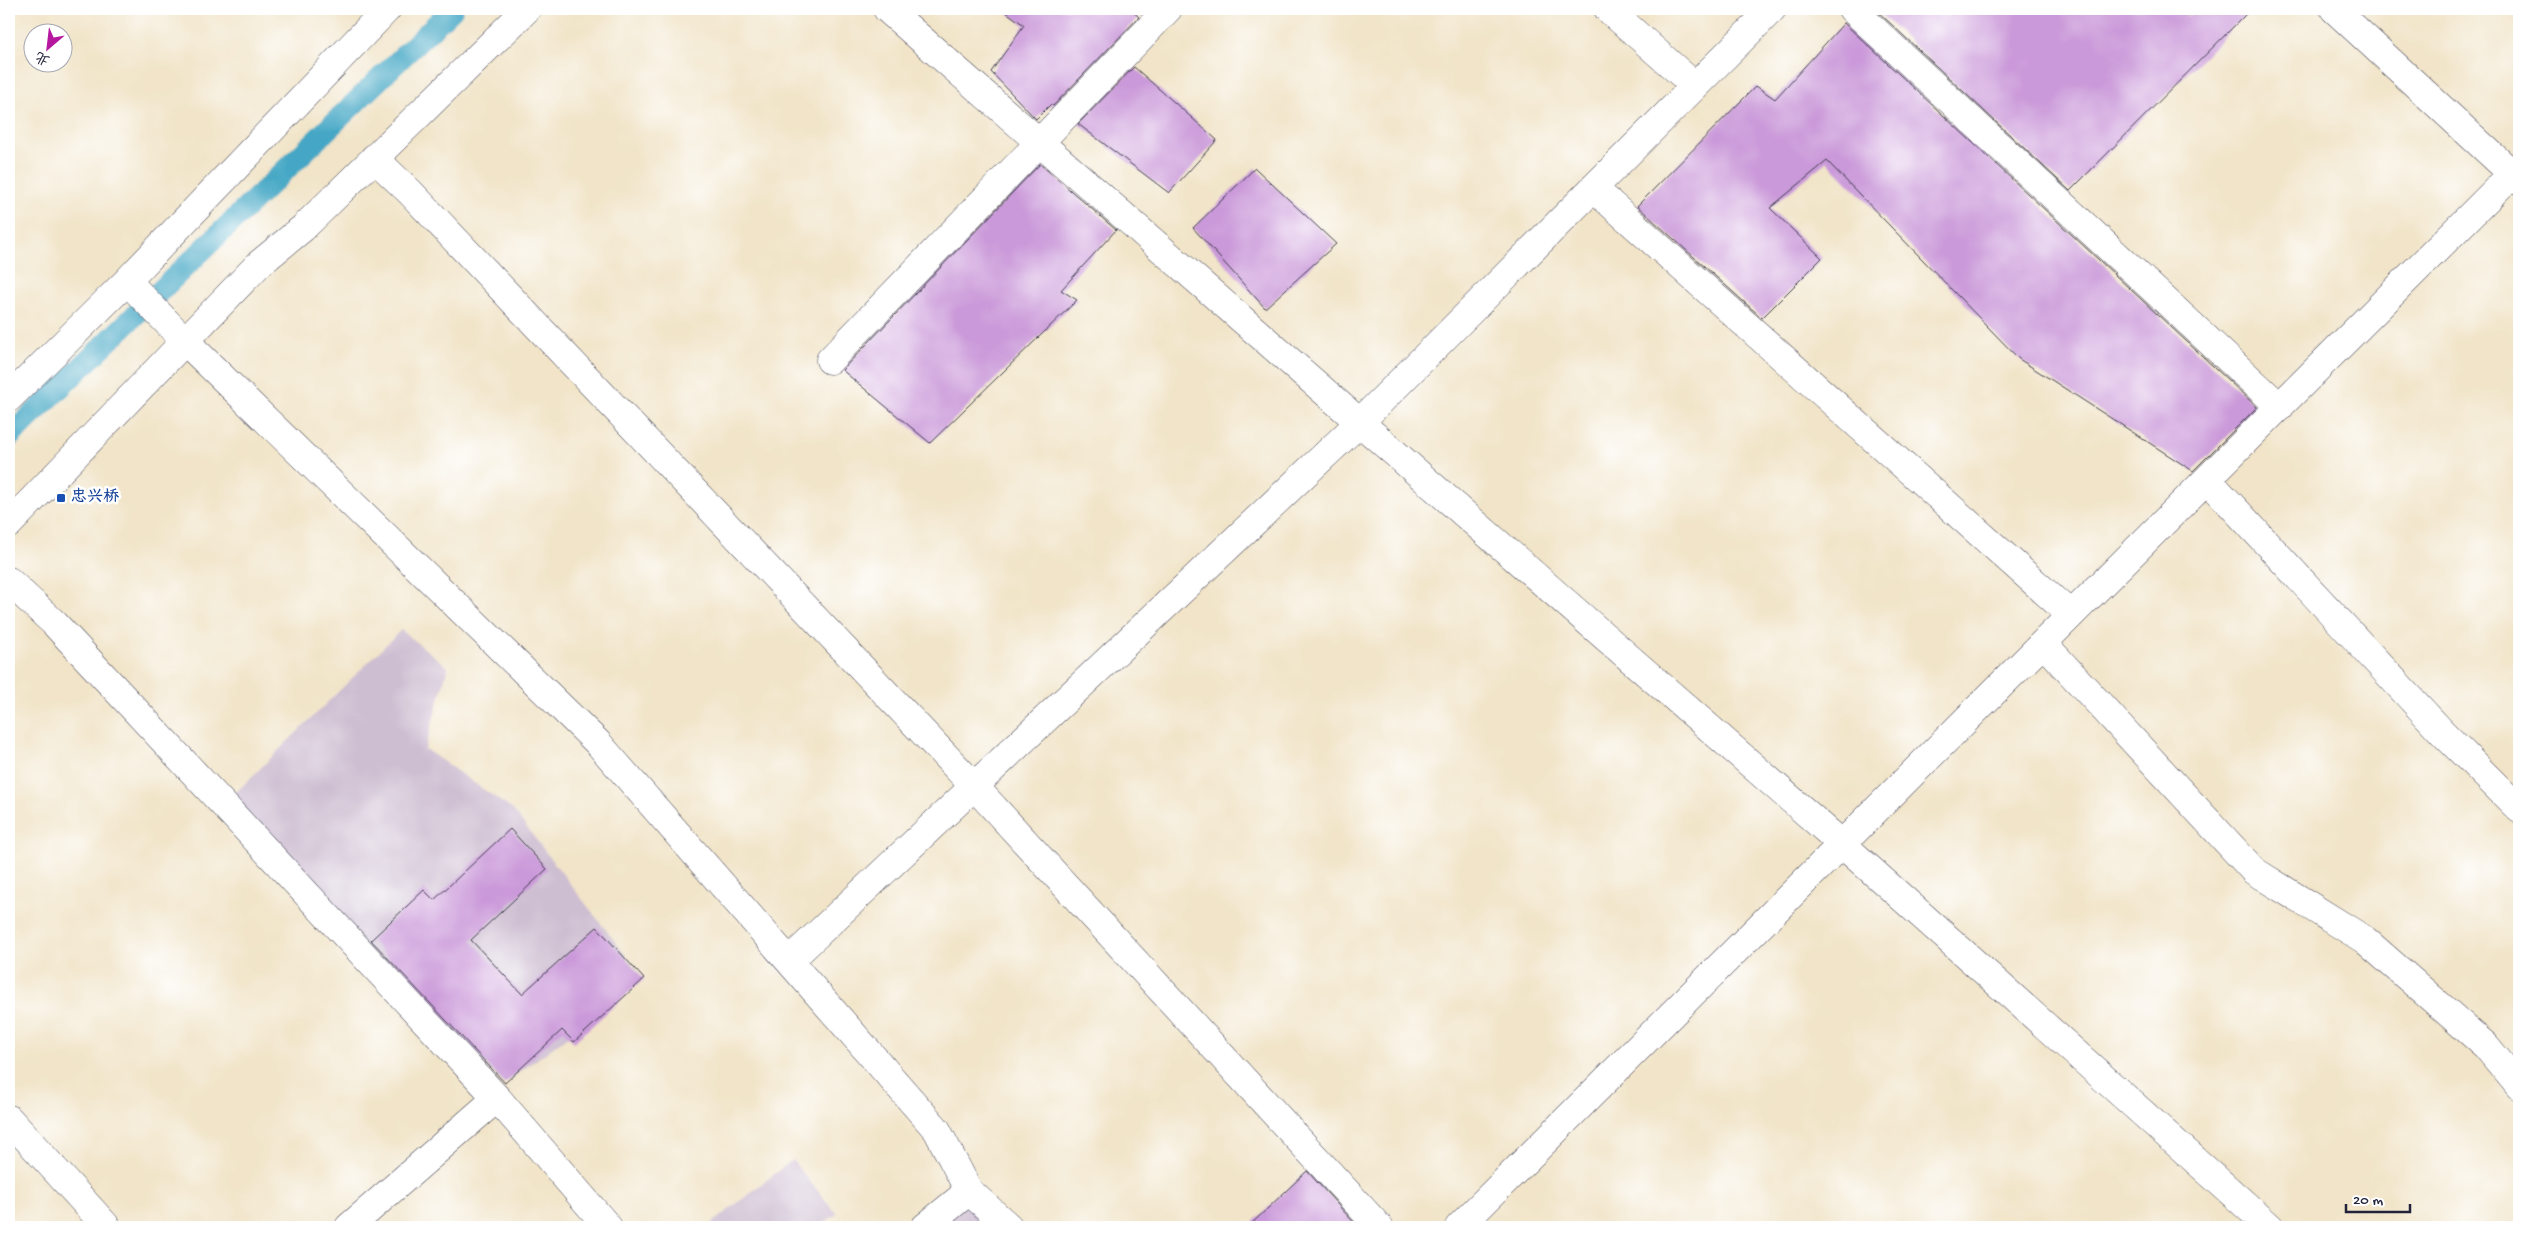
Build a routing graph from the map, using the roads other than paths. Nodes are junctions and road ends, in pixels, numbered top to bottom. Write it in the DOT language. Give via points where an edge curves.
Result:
graph roads {
  1 [pos="388,9"];
  2 [pos="527,9"];
  3 [pos="887,9"];
  4 [pos="1168,9"];
  5 [pos="1608,9"];
  6 [pos="1772,9"];
  7 [pos="1852,9"];
  8 [pos="2334,9"];
  9 [pos="1695,86"];
  10 [pos="1040,142"];
  11 [pos="374,158"];
  12 [pos="2517,173"];
  13 [pos="1593,188"];
  14 [pos="134,288"];
  15 [pos="186,342"];
  16 [pos="830,360"];
  17 [pos="9,398"];
  18 [pos="2280,407"];
  19 [pos="1359,423"];
  20 [pos="2207,479"];
  21 [pos="9,524"];
  22 [pos="9,581"];
  23 [pos="2072,615"];
  24 [pos="2044,643"];
  25 [pos="974,786"];
  26 [pos="2519,809"];
  27 [pos="1842,844"];
  28 [pos="789,961"];
  29 [pos="2519,1086"];
  30 [pos="497,1098"];
  31 [pos="9,1119"];
  32 [pos="969,1191"];
  33 [pos="108,1227"];
  34 [pos="349,1227"];
  35 [pos="608,1227"];
  36 [pos="925,1227"];
  37 [pos="1009,1227"];
  38 [pos="1378,1227"];
  39 [pos="1459,1227"];
  40 [pos="2270,1227"];
  1 -- 14 [label="street"];
  2 -- 11 [label="street"];
  3 -- 10 [label="street"];
  4 -- 10 [label="street"];
  5 -- 9 [label="street"];
  6 -- 9 [label="street"];
  7 -- 18 [label="street"];
  8 -- 12 [label="street"];
  9 -- 13 [label="street"];
  10 -- 16 [label="street"];
  10 -- 19 [label="street"];
  11 -- 15 [label="street" via="303,228 259,264"];
  11 -- 25 [label="street" via="410,192"];
  12 -- 18 [label="street"];
  13 -- 19 [label="street"];
  13 -- 23 [label="street"];
  14 -- 15 [label="street"];
  14 -- 17 [label="street"];
  15 -- 21 [label="street"];
  15 -- 28 [label="street" via="598,743"];
  18 -- 20 [label="street"];
  19 -- 25 [label="street"];
  19 -- 27 [label="street"];
  20 -- 23 [label="street"];
  20 -- 26 [label="street" via="2443,733"];
  22 -- 30 [label="street" via="55,624"];
  23 -- 24 [label="street"];
  24 -- 27 [label="street"];
  24 -- 29 [label="street" via="2254,870 2365,940 2486,1046"];
  25 -- 28 [label="street"];
  25 -- 38 [label="street"];
  27 -- 39 [label="street"];
  27 -- 40 [label="street"];
  28 -- 32 [label="street" via="937,1130"];
  30 -- 34 [label="street"];
  30 -- 35 [label="street"];
  31 -- 33 [label="street"];
  32 -- 36 [label="street"];
  32 -- 37 [label="street"];
}
